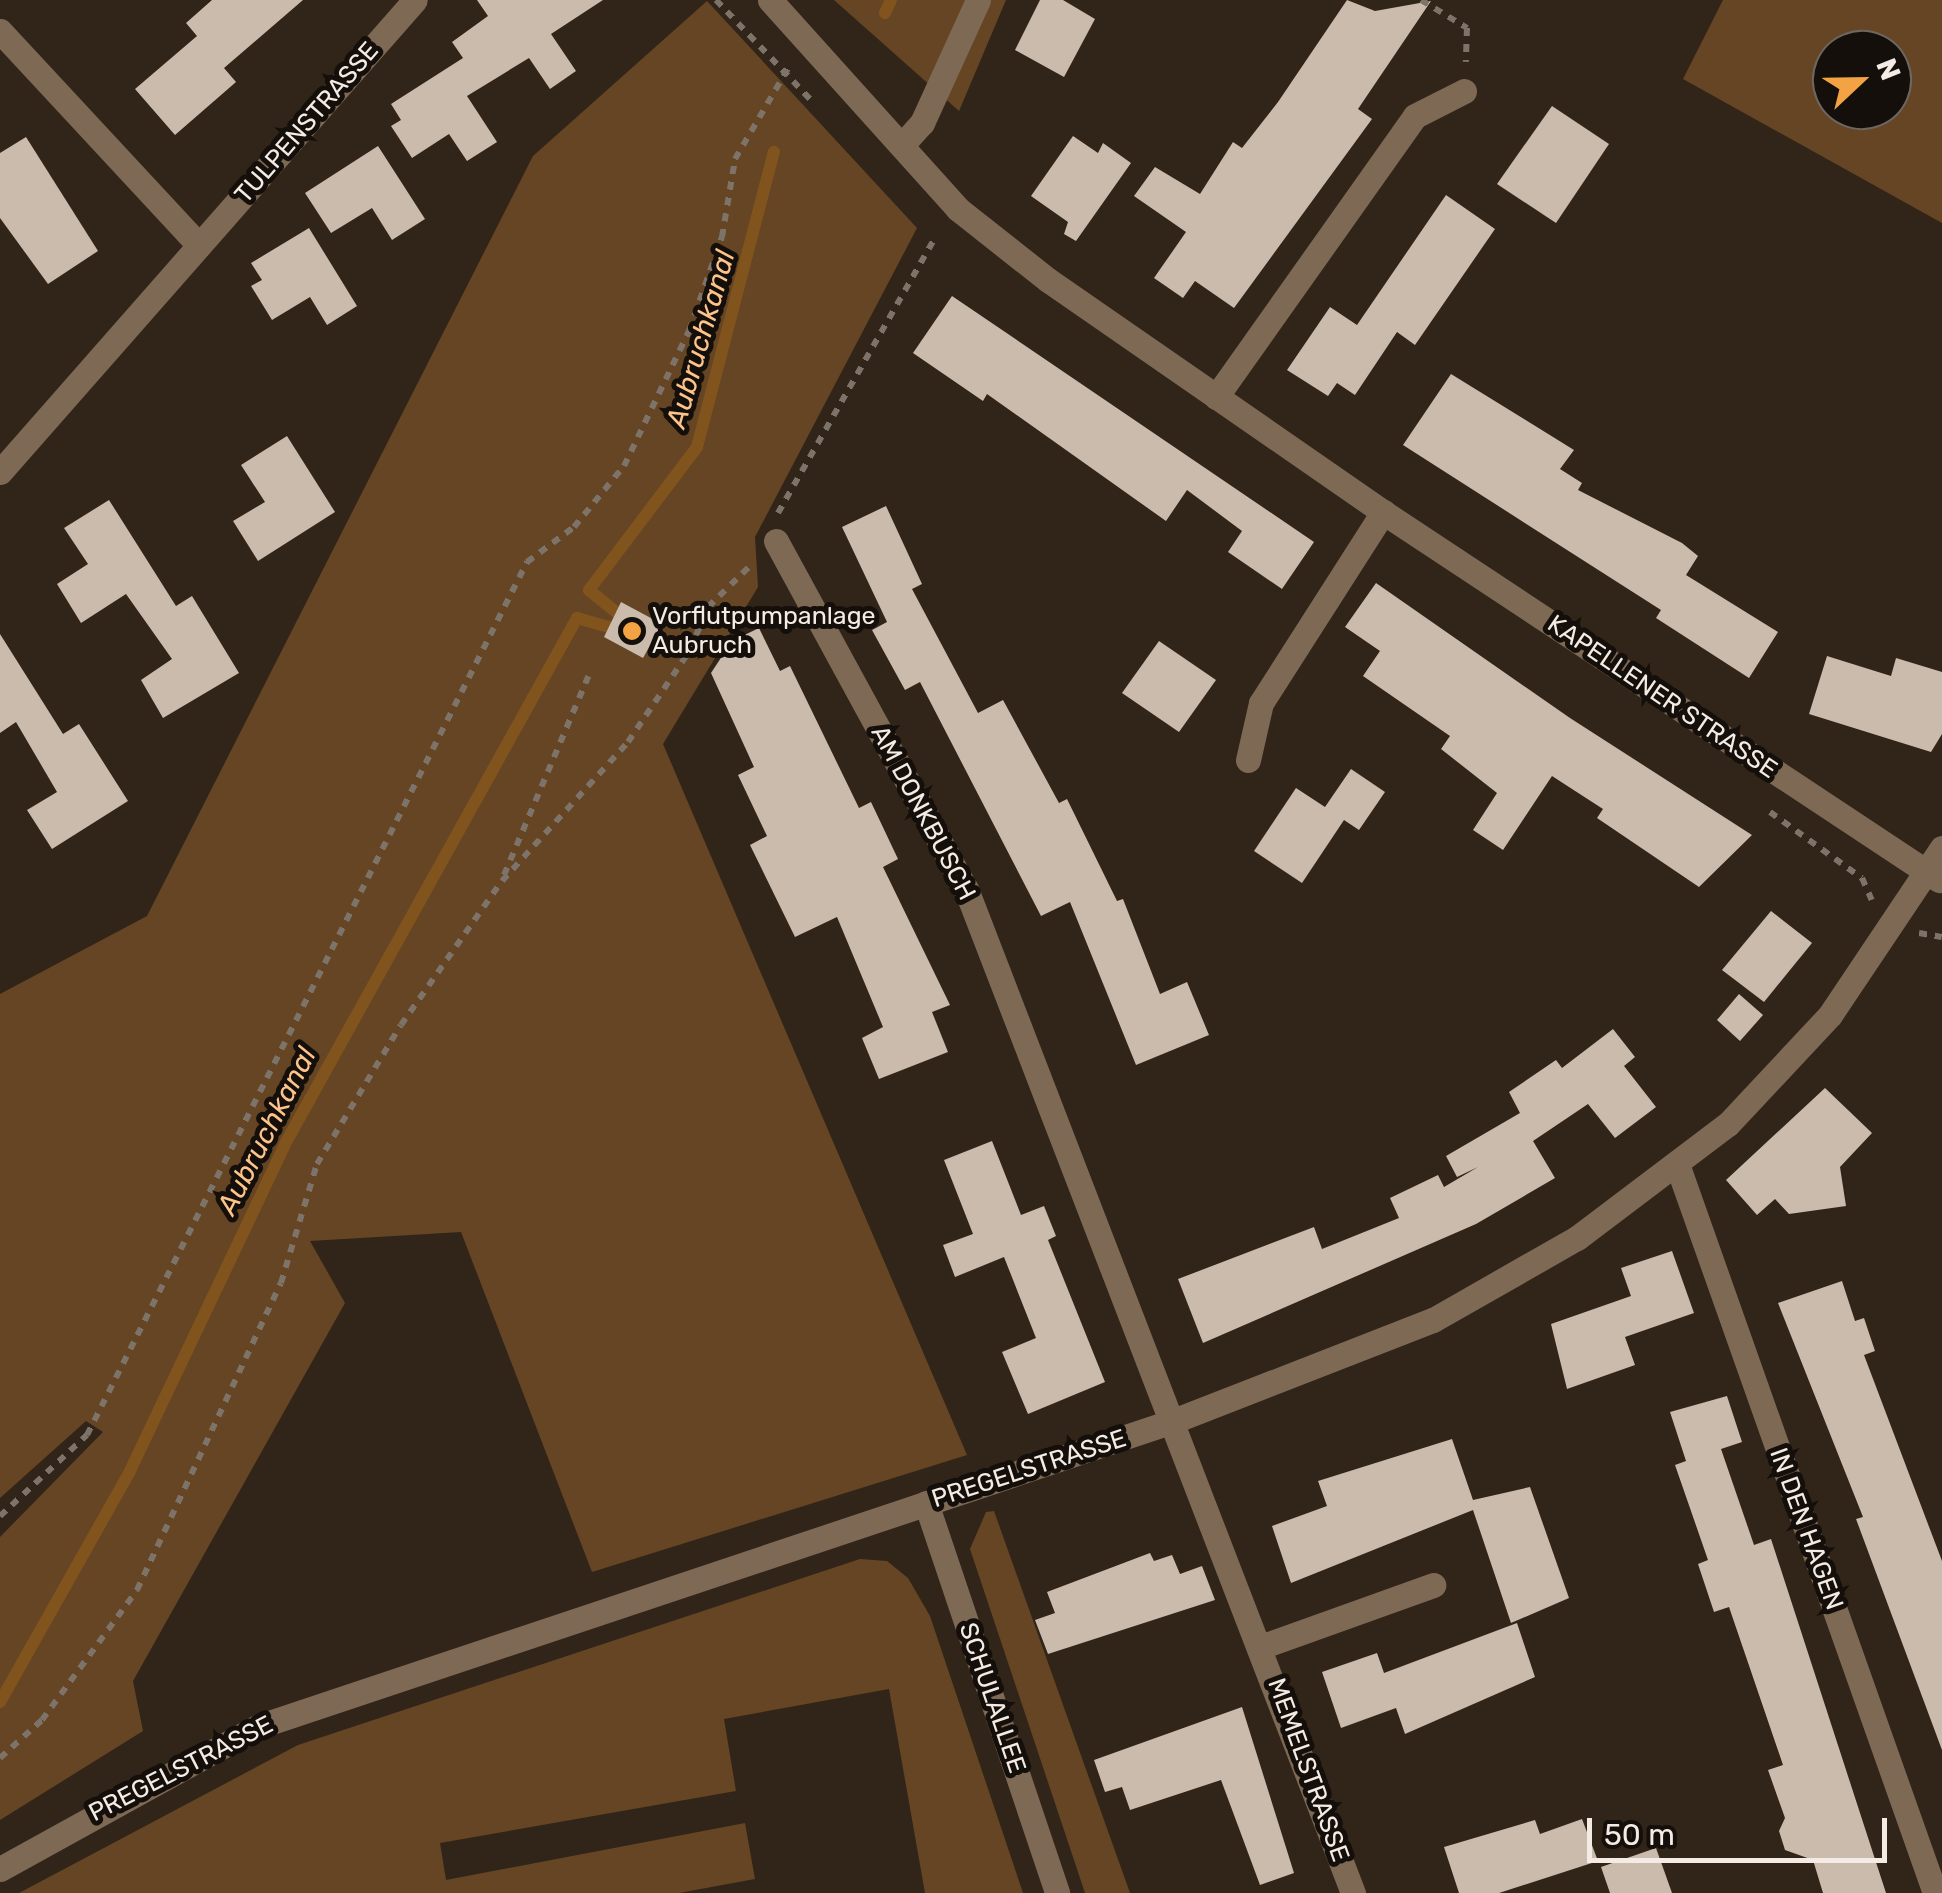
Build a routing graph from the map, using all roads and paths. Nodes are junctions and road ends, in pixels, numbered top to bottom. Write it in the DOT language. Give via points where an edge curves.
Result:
graph roads {
  1 [pos="414,0"];
  2 [pos="770,0"];
  3 [pos="978,0"];
  4 [pos="1421,0"];
  5 [pos="0,32"];
  6 [pos="806,39"];
  7 [pos="1464,92"];
  8 [pos="902,145"];
  9 [pos="936,236"];
  10 [pos="199,245"];
  11 [pos="1216,396"];
  12 [pos="0,472"];
  13 [pos="1382,512"];
  14 [pos="776,540"];
  15 [pos="589,675"];
  16 [pos="1248,760"];
  17 [pos="1942,848"];
  18 [pos="1935,878"];
  19 [pos="502,881"];
  20 [pos="1677,1164"];
  21 [pos="1176,1420"];
  22 [pos="926,1503"];
  23 [pos="0,1516"];
  24 [pos="1433,1586"];
  25 [pos="1263,1646"];
  26 [pos="0,1758"];
  27 [pos="0,1869"];
  28 [pos="1057,1893"];
  29 [pos="1353,1893"];
  30 [pos="1935,1893"];
  1 -- 10 [label="street, TULPENSTRASSE"];
  2 -- 6 [label="street, KAPELLENER STRASSE"];
  3 -- 8 [label="street" via="922,123"];
  4 -- 7 [label="path" via="1467,28"];
  5 -- 10 [label="street"];
  6 -- 8 [label="street, KAPELLENER STRASSE"];
  6 -- 23 [label="path" via="736,158 722,237 689,331 624,466 574,528 527,562 87,1435"];
  7 -- 11 [label="street" via="1415,116"];
  8 -- 11 [label="street, KAPELLENER STRASSE" via="958,208"];
  9 -- 14 [label="path" via="773,523"];
  10 -- 12 [label="street, TULPENSTRASSE"];
  11 -- 13 [label="street, KAPELLENER STRASSE"];
  13 -- 16 [label="street" via="1261,703"];
  13 -- 18 [label="street, KAPELLENER STRASSE"];
  14 -- 19 [label="path" via="708,607 690,650 628,742"];
  14 -- 21 [label="street, AM DONKBUSCH" via="966,889"];
  15 -- 19 [label="path"];
  17 -- 18 [label="street, PREGELSTRASSE"];
  18 -- 20 [label="street, PREGELSTRASSE" via="1830,1015 1728,1124"];
  19 -- 26 [label="path" via="401,1025 317,1164 280,1283 137,1590 42,1720"];
  20 -- 21 [label="street, PREGELSTRASSE" via="1577,1238 1433,1320"];
  20 -- 30 [label="street, IN DEN HAGEN"];
  21 -- 22 [label="street, PREGELSTRASSE"];
  21 -- 25 [label="street, MEMELSTRASSE"];
  22 -- 27 [label="street, PREGELSTRASSE" via="257,1727"];
  22 -- 28 [label="street, SCHULALLEE"];
  24 -- 25 [label="street, MEMELSTRASSE"];
  25 -- 29 [label="street, MEMELSTRASSE"];
}
